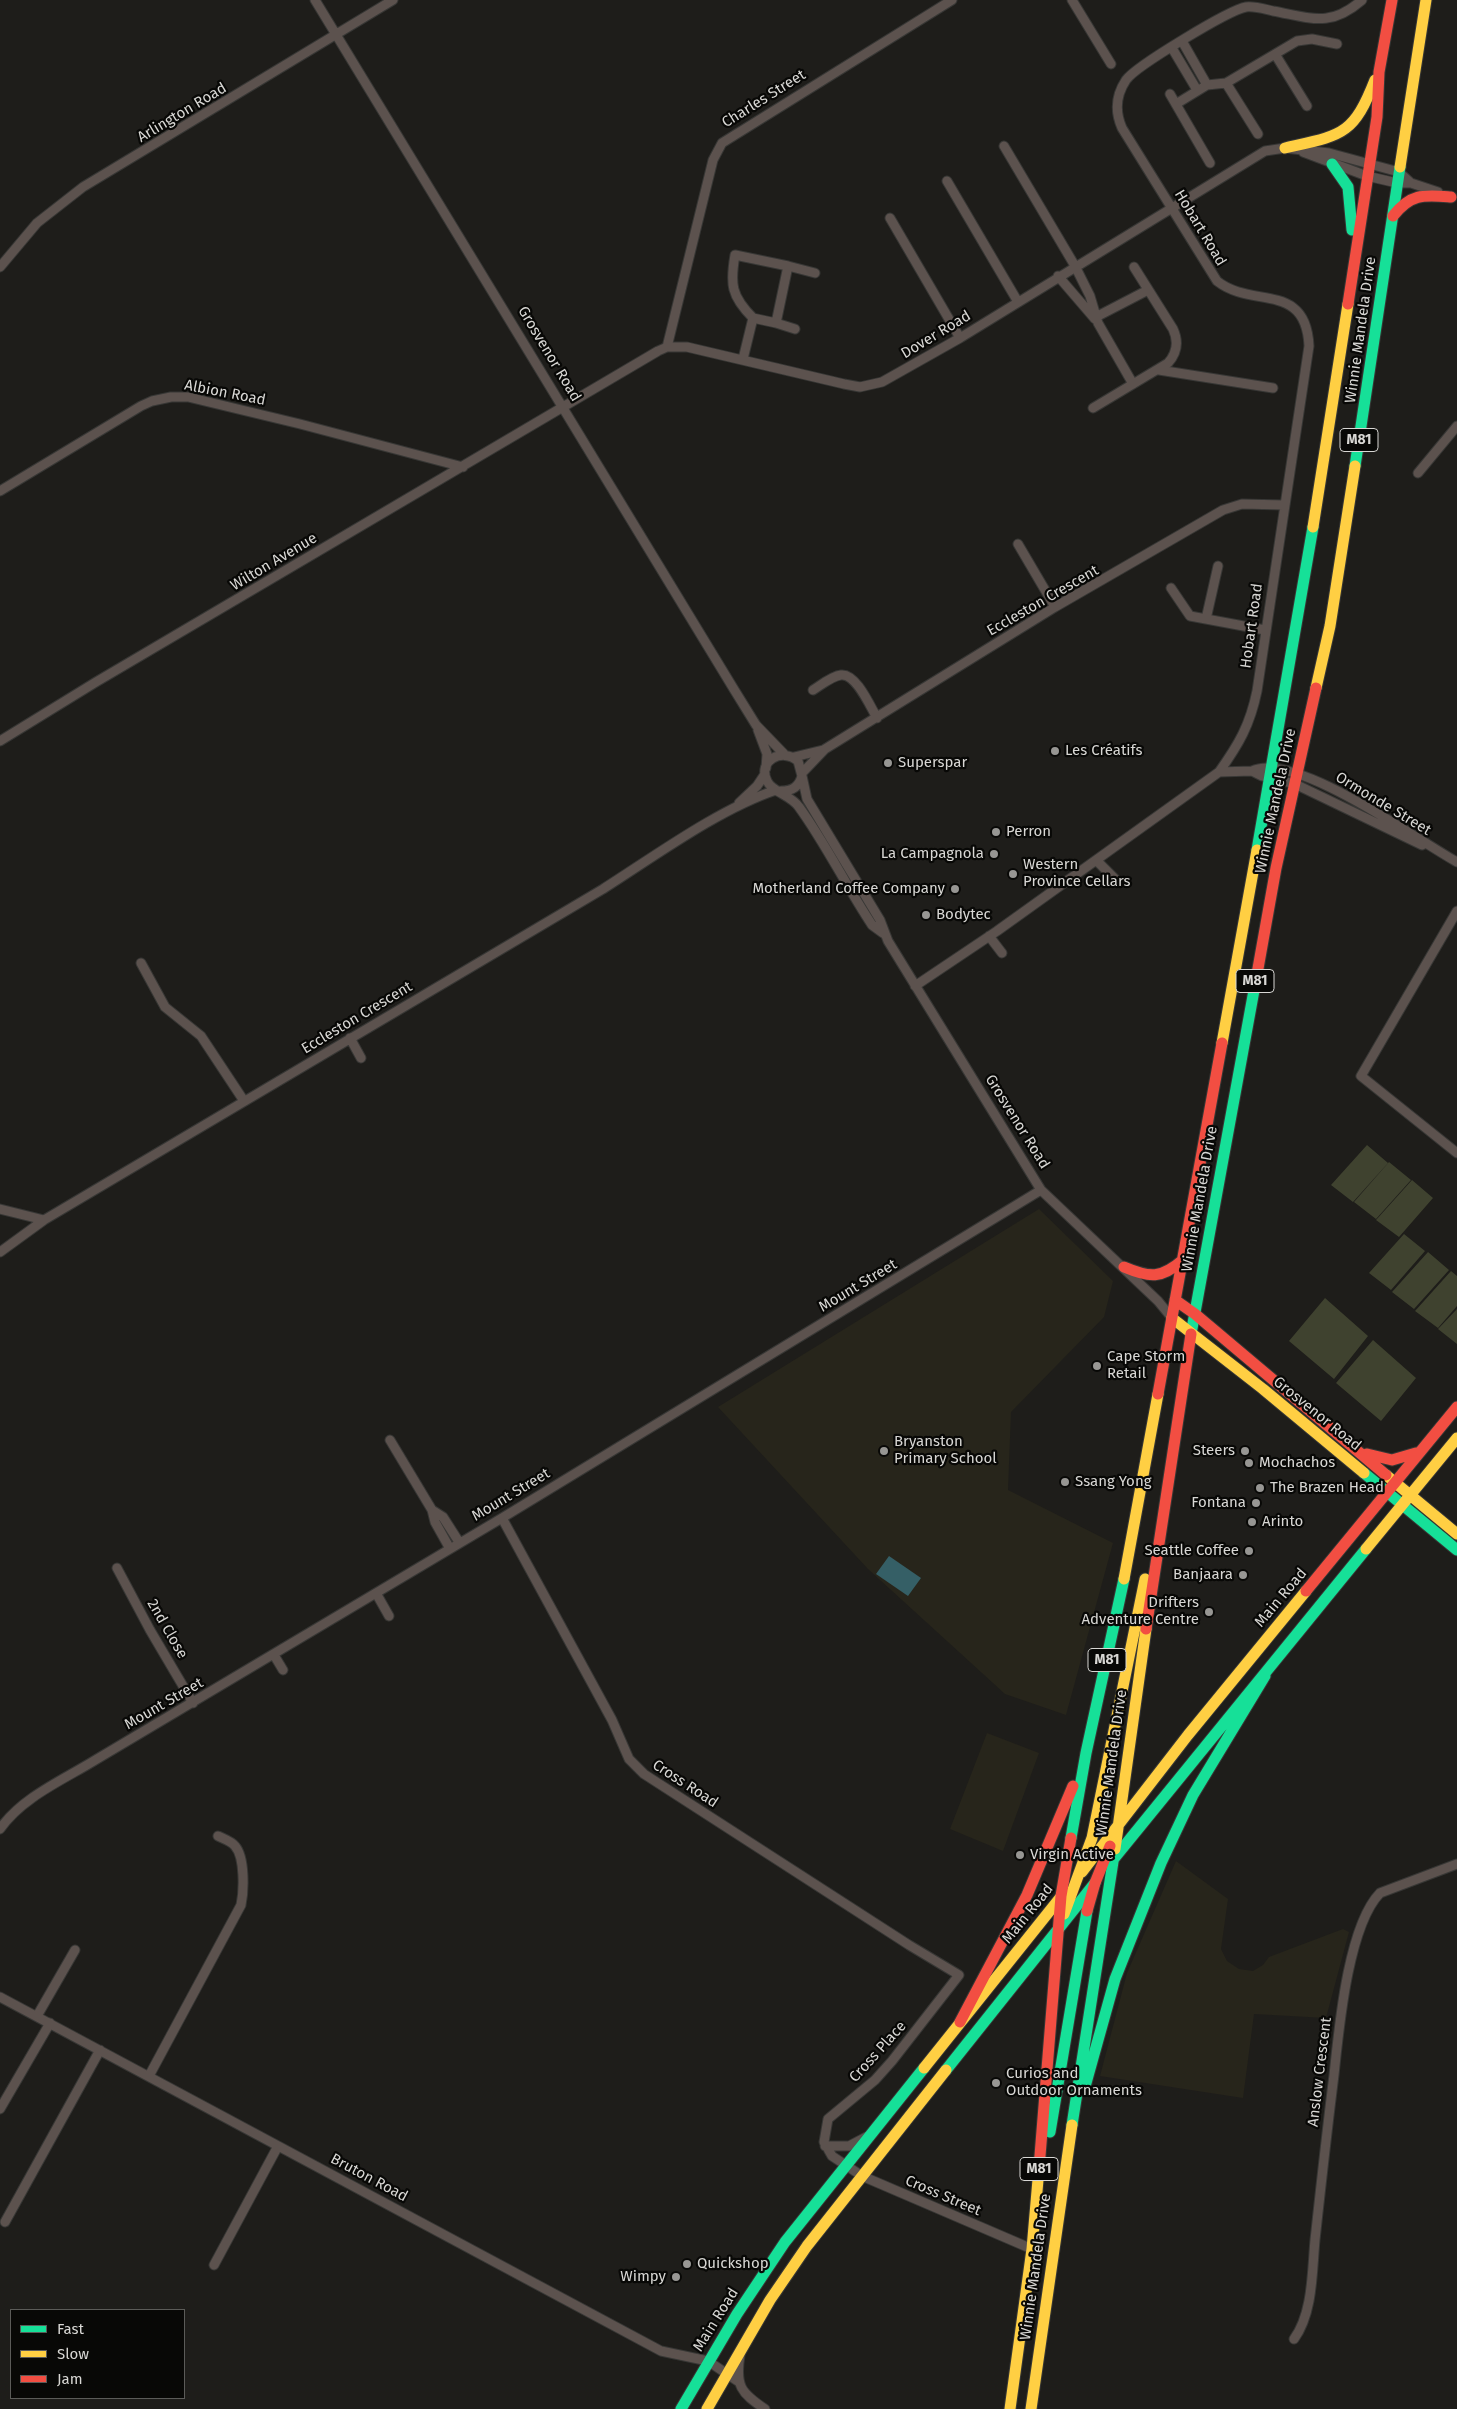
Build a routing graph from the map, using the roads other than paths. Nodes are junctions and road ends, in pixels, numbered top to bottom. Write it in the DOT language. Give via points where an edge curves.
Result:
graph roads {
  1 [pos="315,0"];
  2 [pos="393,0"];
  3 [pos="952,0"];
  4 [pos="1072,0"];
  5 [pos="1362,0"];
  6 [pos="1392,0"];
  7 [pos="1426,0"];
  8 [pos="335,34"];
  9 [pos="1182,42"];
  10 [pos="1338,44"];
  11 [pos="1172,48"];
  12 [pos="1275,54"];
  13 [pos="1111,64"];
  14 [pos="1379,72"];
  15 [pos="1226,83"];
  16 [pos="1207,85"];
  17 [pos="1197,90"];
  18 [pos="1170,94"];
  19 [pos="1176,104"];
  20 [pos="1307,106"];
  21 [pos="1258,134"];
  22 [pos="1004,146"];
  23 [pos="1286,148"];
  24 [pos="1299,150"];
  25 [pos="1210,163"];
  26 [pos="1332,164"];
  27 [pos="1369,164"];
  28 [pos="1367,176"];
  29 [pos="1398,178"];
  30 [pos="947,181"];
  31 [pos="1454,198"];
  32 [pos="1172,208"];
  33 [pos="890,218"];
  34 [pos="1392,218"];
  35 [pos="1354,258"];
  36 [pos="788,266"];
  37 [pos="1075,266"];
  38 [pos="0,267"];
  39 [pos="1134,267"];
  40 [pos="815,273"];
  41 [pos="1058,276"];
  42 [pos="1148,290"];
  43 [pos="1018,302"];
  44 [pos="753,318"];
  45 [pos="1096,320"];
  46 [pos="776,323"];
  47 [pos="796,329"];
  48 [pos="960,338"];
  49 [pos="667,348"];
  50 [pos="743,359"];
  51 [pos="1159,370"];
  52 [pos="1133,384"];
  53 [pos="1274,388"];
  54 [pos="564,407"];
  55 [pos="1093,408"];
  56 [pos="1457,426"];
  57 [pos="463,467"];
  58 [pos="1418,473"];
  59 [pos="0,491"];
  60 [pos="1284,504"];
  61 [pos="1018,544"];
  62 [pos="1218,566"];
  63 [pos="1172,588"];
  64 [pos="1055,607"];
  65 [pos="1206,619"];
  66 [pos="1266,630"];
  67 [pos="814,690"];
  68 [pos="877,718"];
  69 [pos="756,725"];
  70 [pos="0,741"];
  71 [pos="825,749"];
  72 [pos="784,754"];
  73 [pos="794,757"];
  74 [pos="765,772"];
  75 [pos="1219,772"];
  76 [pos="1270,772"];
  77 [pos="802,774"];
  78 [pos="1296,778"];
  79 [pos="779,791"];
  80 [pos="730,811"];
  81 [pos="1096,860"];
  82 [pos="1457,862"];
  83 [pos="1117,882"];
  84 [pos="1457,911"];
  85 [pos="883,933"];
  86 [pos="989,936"];
  87 [pos="1002,953"];
  88 [pos="142,963"];
  89 [pos="915,986"];
  90 [pos="350,1038"];
  91 [pos="361,1058"];
  92 [pos="244,1101"];
  93 [pos="1457,1153"];
  94 [pos="1041,1190"];
  95 [pos="0,1209"];
  96 [pos="44,1220"];
  97 [pos="0,1252"];
  98 [pos="1183,1260"];
  99 [pos="1124,1267"];
  100 [pos="1175,1300"];
  101 [pos="1158,1301"];
  102 [pos="1195,1314"];
  103 [pos="1172,1318"];
  104 [pos="1191,1332"];
  105 [pos="1457,1407"];
  106 [pos="1457,1438"];
  107 [pos="390,1440"];
  108 [pos="1352,1446"];
  109 [pos="1419,1451"];
  110 [pos="1390,1487"];
  111 [pos="1407,1500"];
  112 [pos="432,1510"];
  113 [pos="1163,1510"];
  114 [pos="502,1518"];
  115 [pos="1457,1534"];
  116 [pos="458,1542"];
  117 [pos="449,1548"];
  118 [pos="1457,1550"];
  119 [pos="117,1568"];
  120 [pos="376,1593"];
  121 [pos="389,1616"];
  122 [pos="274,1655"];
  123 [pos="283,1670"];
  124 [pos="1265,1676"];
  125 [pos="193,1703"];
  126 [pos="1086,1753"];
  127 [pos="1118,1827"];
  128 [pos="0,1829"];
  129 [pos="218,1836"];
  130 [pos="1114,1858"];
  131 [pos="1457,1864"];
  132 [pos="1080,1873"];
  133 [pos="1095,1883"];
  134 [pos="1061,1896"];
  135 [pos="1058,1929"];
  136 [pos="75,1950"];
  137 [pos="959,1975"];
  138 [pos="0,1997"];
  139 [pos="37,2016"];
  140 [pos="960,2022"];
  141 [pos="50,2023"];
  142 [pos="100,2050"];
  143 [pos="149,2076"];
  144 [pos="0,2109"];
  145 [pos="1072,2126"];
  146 [pos="869,2136"];
  147 [pos="278,2146"];
  148 [pos="825,2146"];
  149 [pos="845,2167"];
  150 [pos="1038,2175"];
  151 [pos="862,2176"];
  152 [pos="5,2222"];
  153 [pos="1032,2250"];
  154 [pos="214,2265"];
  155 [pos="1294,2339"];
  156 [pos="741,2350"];
  157 [pos="708,2361"];
  158 [pos="1036,2373"];
  159 [pos="728,2374"];
  160 [pos="739,2382"];
  161 [pos="680,2409"];
  162 [pos="707,2409"];
  163 [pos="765,2409"];
  164 [pos="1010,2409"];
  165 [pos="1023,2409"];
  166 [pos="1031,2409"];
  1 -- 8 [label="street, Grosvenor Road"];
  2 -- 8 [label="street, Arlington Road"];
  3 -- 49 [label="street, Charles Street" via="722,143 712,160"];
  4 -- 13 [label="street"];
  5 -- 9 [label="street, Hobart Road" via="1347,13 1324,20 1247,7"];
  6 -- 14 [label="main road, Winnie Mandela Drive / M81"];
  7 -- 29 [label="main road, Winnie Mandela Drive / M81"];
  8 -- 38 [label="street, Arlington Road" via="83,187 37,223"];
  8 -- 54 [label="street, Grosvenor Road"];
  9 -- 11 [label="street, Hobart Road"];
  9 -- 16 [label="street"];
  10 -- 12 [label="street" via="1304,39"];
  11 -- 17 [label="street"];
  11 -- 32 [label="street, Hobart Road" via="1127,79 1119,95 1118,111 1122,128"];
  12 -- 15 [label="street"];
  12 -- 20 [label="street"];
  14 -- 23 [label="main road" via="1360,115 1352,125 1326,138"];
  14 -- 27 [label="main road, Winnie Mandela Drive / M81" via="1377,117"];
  15 -- 16 [label="street"];
  15 -- 21 [label="street"];
  16 -- 17 [label="street"];
  17 -- 19 [label="street"];
  18 -- 19 [label="street"];
  19 -- 25 [label="street"];
  22 -- 37 [label="street"];
  23 -- 24 [label="street, Dover Road"];
  23 -- 32 [label="street, Dover Road" via="1257,155"];
  24 -- 26 [label="street, Dover Road"];
  24 -- 27 [label="street, Dover Road" via="1329,153"];
  26 -- 28 [label="street, Dover Road"];
  26 -- 35 [label="main road" via="1345,177 1350,188"];
  27 -- 28 [label="main road, Winnie Mandela Drive / M81"];
  27 -- 29 [label="street, Dover Road"];
  28 -- 29 [label="street, Dover Road"];
  28 -- 35 [label="main road, Winnie Mandela Drive / M81"];
  29 -- 31 [label="street"];
  29 -- 34 [label="main road, Winnie Mandela Drive / M81"];
  30 -- 43 [label="street"];
  31 -- 34 [label="main road" via="1414,196 1402,204"];
  32 -- 37 [label="street, Dover Road"];
  32 -- 60 [label="street, Hobart Road" via="1217,281 1236,291 1286,302 1304,320 1308,346"];
  33 -- 48 [label="street"];
  34 -- 78 [label="main road, Winnie Mandela Drive / M81" via="1330,626"];
  35 -- 76 [label="main road, Winnie Mandela Drive / M81" via="1309,552"];
  36 -- 40 [label="street"];
  36 -- 44 [label="street" via="735,255 732,275 735,296"];
  36 -- 46 [label="street"];
  37 -- 41 [label="street, Dover Road"];
  37 -- 45 [label="street" via="1090,296"];
  39 -- 42 [label="street"];
  41 -- 43 [label="street, Dover Road"];
  41 -- 45 [label="street"];
  42 -- 45 [label="street"];
  42 -- 51 [label="street" via="1177,338 1172,359"];
  43 -- 48 [label="street, Dover Road"];
  44 -- 46 [label="street"];
  44 -- 50 [label="street"];
  45 -- 52 [label="street"];
  46 -- 47 [label="street"];
  48 -- 50 [label="street, Dover Road" via="872,386 844,384"];
  49 -- 50 [label="street, Dover Road" via="687,347"];
  49 -- 54 [label="street, Dover Road" via="625,368"];
  51 -- 52 [label="street"];
  51 -- 53 [label="street"];
  52 -- 55 [label="street"];
  54 -- 57 [label="street, Wilton Avenue"];
  54 -- 69 [label="street, Grosvenor Road"];
  56 -- 58 [label="street"];
  57 -- 59 [label="street, Albion Road" via="251,412 188,397 171,397 141,406"];
  57 -- 70 [label="street, Wilton Avenue"];
  60 -- 64 [label="street, Eccleston Crescent" via="1242,504 1223,510"];
  60 -- 66 [label="street, Hobart Road"];
  61 -- 64 [label="street"];
  62 -- 65 [label="street"];
  63 -- 65 [label="street" via="1188,614"];
  64 -- 68 [label="street, Eccleston Crescent"];
  65 -- 66 [label="street"];
  66 -- 75 [label="street, Hobart Road" via="1249,723"];
  67 -- 68 [label="street" via="836,676 843,674 852,678"];
  68 -- 71 [label="street, Eccleston Crescent"];
  69 -- 72 [label="street, Grosvenor Road"];
  69 -- 74 [label="street, Grosvenor Road" via="767,754"];
  71 -- 73 [label="street, Eccleston Crescent"];
  71 -- 77 [label="street, Eccleston Crescent"];
  72 -- 73 [label="street"];
  72 -- 74 [label="street" via="769,762"];
  73 -- 77 [label="street"];
  74 -- 79 [label="street" via="767,781"];
  74 -- 80 [label="street, Eccleston Crescent" via="757,786"];
  75 -- 76 [label="street" via="1252,771 1261,766"];
  75 -- 81 [label="street, Hobart Road"];
  76 -- 78 [label="street, Ormonde Street"];
  76 -- 98 [label="main road, Winnie Mandela Drive / M81"];
  77 -- 79 [label="street" via="800,782 792,790"];
  77 -- 85 [label="street, Grosvenor Road" via="807,799 880,920"];
  78 -- 82 [label="street, Ormonde Street" via="1343,794"];
  78 -- 102 [label="main road, Winnie Mandela Drive / M81" via="1264,932"];
  79 -- 80 [label="street, Eccleston Crescent"];
  79 -- 85 [label="street, Grosvenor Road" via="796,802 872,925"];
  80 -- 90 [label="street, Eccleston Crescent"];
  81 -- 83 [label="street"];
  81 -- 86 [label="street, Hobart Road"];
  84 -- 93 [label="street" via="1361,1076"];
  85 -- 89 [label="street, Grosvenor Road"];
  86 -- 87 [label="street"];
  86 -- 89 [label="street, Hobart Road"];
  88 -- 92 [label="street" via="165,1006 201,1036"];
  89 -- 94 [label="street, Grosvenor Road"];
  90 -- 91 [label="street"];
  90 -- 92 [label="street, Eccleston Crescent"];
  92 -- 96 [label="street, Eccleston Crescent"];
  94 -- 99 [label="street, Grosvenor Road"];
  94 -- 114 [label="street, Mount Street"];
  95 -- 96 [label="street"];
  96 -- 97 [label="street, Eccleston Crescent"];
  98 -- 99 [label="main road" via="1171,1272 1156,1277"];
  98 -- 100 [label="main road, Winnie Mandela Drive / M81"];
  99 -- 101 [label="street, Grosvenor Road"];
  100 -- 101 [label="street"];
  100 -- 102 [label="main road, Grosvenor Road"];
  100 -- 103 [label="main road, Winnie Mandela Drive / M81"];
  101 -- 103 [label="street, Grosvenor Road"];
  102 -- 104 [label="main road, Winnie Mandela Drive / M81"];
  102 -- 108 [label="main road, Grosvenor Road"];
  103 -- 104 [label="main road, Grosvenor Road"];
  103 -- 126 [label="main road, Winnie Mandela Drive / M81" via="1127,1566"];
  104 -- 110 [label="main road, Grosvenor Road"];
  104 -- 113 [label="main road, Winnie Mandela Drive / M81"];
  105 -- 109 [label="main road, Main Road"];
  106 -- 111 [label="main road"];
  107 -- 112 [label="street"];
  108 -- 109 [label="main road" via="1384,1461 1400,1460"];
  108 -- 110 [label="main road, Grosvenor Road"];
  109 -- 110 [label="main road, Main Road"];
  110 -- 111 [label="main road, Grosvenor Road"];
  110 -- 127 [label="main road, Main Road" via="1188,1735"];
  111 -- 115 [label="main road, Grosvenor Road"];
  111 -- 118 [label="main road, Grosvenor Road"];
  111 -- 124 [label="main road"];
  112 -- 116 [label="street" via="443,1517"];
  112 -- 117 [label="street"];
  113 -- 127 [label="main road, Winnie Mandela Drive / M81"];
  113 -- 132 [label="main road" via="1134,1625 1092,1838"];
  114 -- 116 [label="street, Mount Street"];
  114 -- 137 [label="street, Cross Road" via="612,1720 629,1758 644,1774"];
  116 -- 117 [label="street, Mount Street"];
  117 -- 120 [label="street, Mount Street"];
  119 -- 125 [label="street, 2nd Close"];
  120 -- 121 [label="street"];
  120 -- 122 [label="street, Mount Street"];
  122 -- 123 [label="street"];
  122 -- 125 [label="street, Mount Street"];
  124 -- 130 [label="main road"];
  124 -- 145 [label="main road" via="1193,1795 1143,1904 1115,1979"];
  125 -- 128 [label="street, Mount Street" via="34,1798 8,1818"];
  126 -- 134 [label="main road, Winnie Mandela Drive / M81"];
  126 -- 140 [label="main road" via="1027,1895"];
  127 -- 130 [label="main road, Winnie Mandela Drive / M81"];
  127 -- 132 [label="main road, Main Road"];
  127 -- 133 [label="main road"];
  129 -- 143 [label="street" via="236,1847 240,1855 244,1882 241,1904"];
  130 -- 133 [label="main road"];
  130 -- 145 [label="main road, Winnie Mandela Drive / M81"];
  131 -- 155 [label="street, Anslow Crescent" via="1380,1893 1364,1921 1347,1979 1338,2033 1311,2286 1301,2326"];
  132 -- 134 [label="main road, Main Road"];
  132 -- 135 [label="main road"];
  133 -- 135 [label="main road"];
  133 -- 150 [label="main road" via="1084,1921 1050,2135"];
  134 -- 135 [label="main road, Winnie Mandela Drive / M81"];
  134 -- 140 [label="main road, Main Road"];
  135 -- 150 [label="main road, Winnie Mandela Drive / M81"];
  135 -- 151 [label="main road"];
  136 -- 139 [label="street"];
  137 -- 148 [label="street, Cross Place" via="886,2067 828,2119"];
  138 -- 139 [label="street, Bruton Road"];
  139 -- 141 [label="street, Bruton Road"];
  140 -- 146 [label="main road, Main Road"];
  141 -- 142 [label="street, Bruton Road"];
  141 -- 144 [label="street"];
  142 -- 143 [label="street, Bruton Road"];
  142 -- 152 [label="street"];
  143 -- 147 [label="street, Bruton Road"];
  145 -- 158 [label="main road, Winnie Mandela Drive / M81"];
  146 -- 148 [label="street" via="848,2146"];
  146 -- 149 [label="main road, Main Road"];
  147 -- 154 [label="street"];
  147 -- 157 [label="street, Bruton Road" via="661,2351"];
  148 -- 149 [label="street"];
  149 -- 151 [label="street, Cross Street"];
  149 -- 157 [label="main road, Main Road" via="785,2242"];
  150 -- 153 [label="main road, Winnie Mandela Drive / M81"];
  151 -- 153 [label="street, Cross Street"];
  151 -- 156 [label="main road" via="806,2246"];
  153 -- 164 [label="main road, Winnie Mandela Drive / M81"];
  156 -- 159 [label="main road"];
  156 -- 160 [label="street"];
  157 -- 159 [label="street, Bruton Road"];
  157 -- 161 [label="main road, Main Road"];
  158 -- 165 [label="main road" via="1027,2384"];
  158 -- 166 [label="main road, Winnie Mandela Drive / M81"];
  159 -- 160 [label="street, Bruton Road"];
  159 -- 162 [label="main road"];
  160 -- 163 [label="street" via="745,2396"];
}
